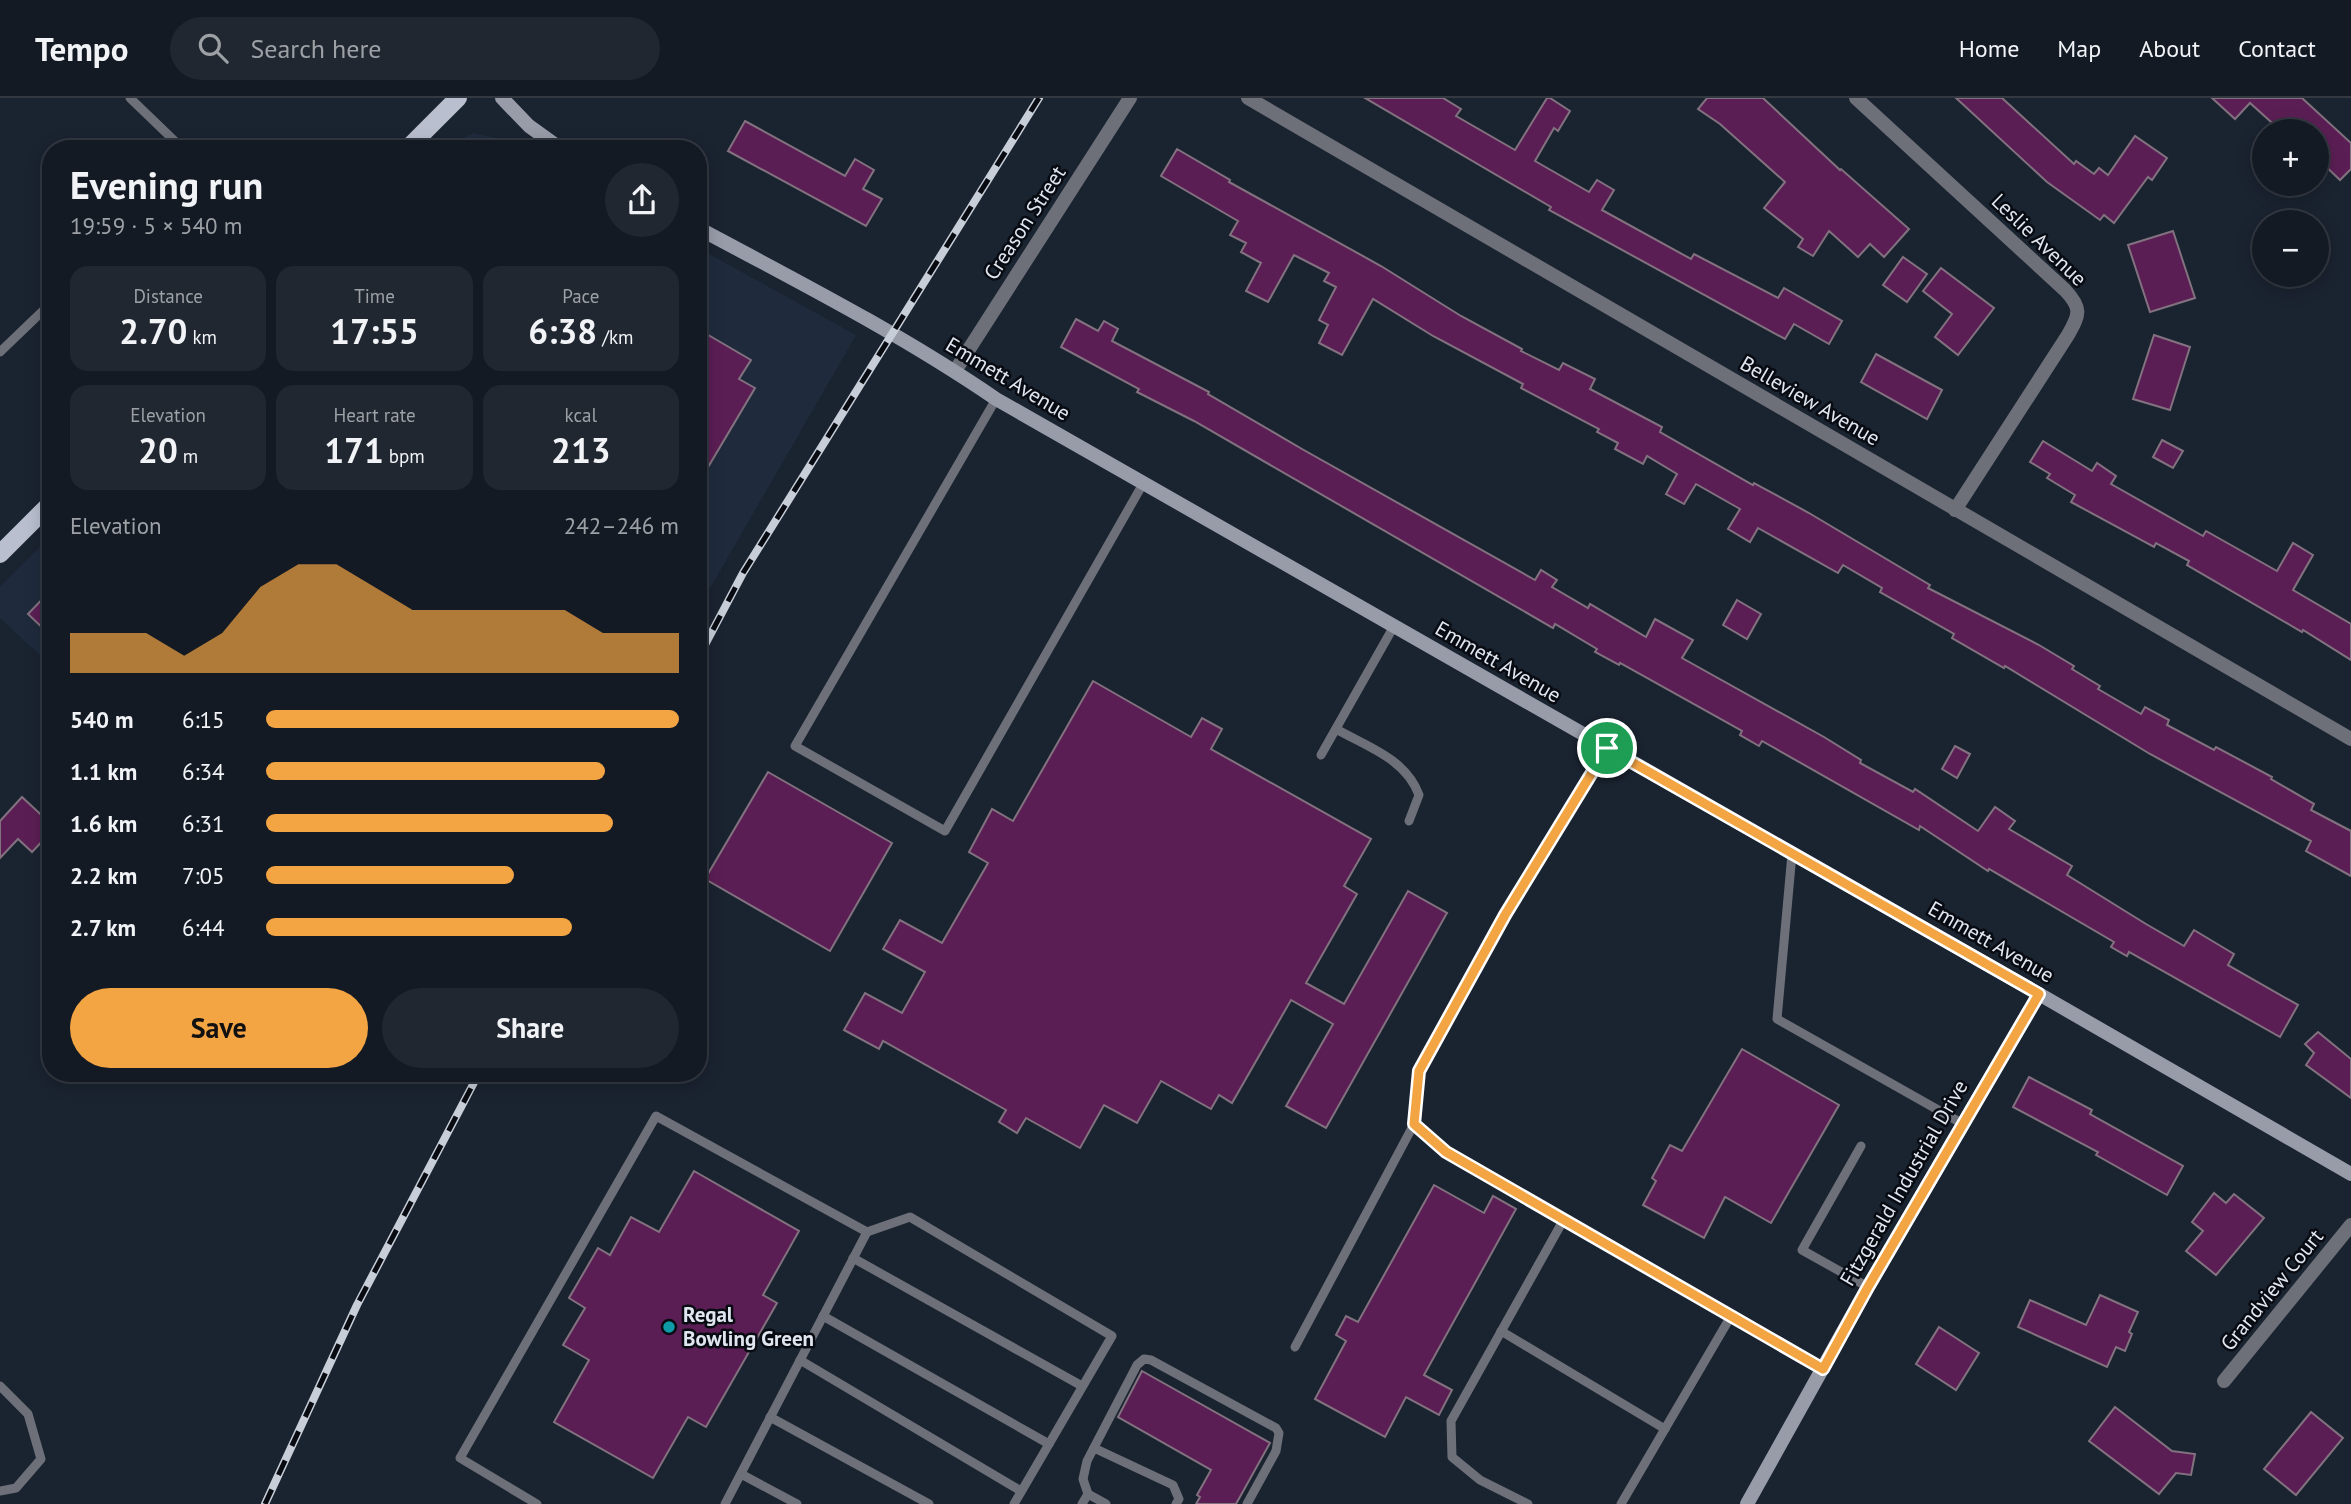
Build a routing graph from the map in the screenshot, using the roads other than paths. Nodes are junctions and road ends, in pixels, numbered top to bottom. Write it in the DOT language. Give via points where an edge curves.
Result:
graph roads {
  1 [pos="130,98"];
  2 [pos="458,98"];
  3 [pos="502,98"];
  4 [pos="1130,98"];
  5 [pos="1248,98"];
  6 [pos="1856,98"];
  7 [pos="174,140"];
  8 [pos="416,140"];
  9 [pos="548,140"];
  10 [pos="707,233"];
  11 [pos="42,312"];
  12 [pos="0,352"];
  13 [pos="955,371"];
  14 [pos="996,399"];
  15 [pos="1144,482"];
  16 [pos="1955,510"];
  17 [pos="42,512"];
  18 [pos="0,554"];
  19 [pos="1394,626"];
  20 [pos="1336,729"];
  21 [pos="2351,739"];
  22 [pos="1607,748"];
  23 [pos="1321,755"];
  24 [pos="1409,821"];
  25 [pos="1792,854"];
  26 [pos="2039,994"];
  27 [pos="1414,1124"];
  28 [pos="1963,1124"];
  29 [pos="1861,1146"];
  30 [pos="2351,1174"];
  31 [pos="1564,1219"];
  32 [pos="2351,1225"];
  33 [pos="867,1232"];
  34 [pos="853,1258"];
  35 [pos="1868,1287"];
  36 [pos="823,1316"];
  37 [pos="1731,1316"];
  38 [pos="1501,1331"];
  39 [pos="1295,1347"];
  40 [pos="800,1360"];
  41 [pos="1823,1369"];
  42 [pos="2224,1381"];
  43 [pos="0,1386"];
  44 [pos="1082,1386"];
  45 [pos="770,1417"];
  46 [pos="1665,1429"];
  47 [pos="1049,1444"];
  48 [pos="1094,1448"];
  49 [pos="741,1474"];
  50 [pos="0,1491"];
  51 [pos="1021,1491"];
  52 [pos="1088,1494"];
  53 [pos="537,1504"];
  54 [pos="725,1504"];
  55 [pos="797,1504"];
  56 [pos="929,1504"];
  57 [pos="1014,1504"];
  58 [pos="1082,1504"];
  59 [pos="1107,1504"];
  60 [pos="1176,1504"];
  61 [pos="1247,1504"];
  62 [pos="1528,1504"];
  63 [pos="1622,1504"];
  64 [pos="1746,1504"];
  1 -- 7 [label="lane"];
  2 -- 8 [label="main road"];
  3 -- 9 [label="street"];
  4 -- 13 [label="street, Creason Street"];
  5 -- 16 [label="street, Belleview Avenue"];
  6 -- 16 [label="street, Leslie Avenue" via="2065,290 2078,310 2068,335"];
  10 -- 13 [label="street, Emmett Avenue"];
  11 -- 12 [label="lane"];
  13 -- 14 [label="street, Emmett Avenue"];
  14 -- 15 [label="street, Emmett Avenue"];
  14 -- 15 [label="lane" via="795,746 945,831"];
  15 -- 19 [label="street, Emmett Avenue"];
  16 -- 21 [label="street, Belleview Avenue"];
  17 -- 18 [label="main road"];
  19 -- 20 [label="lane"];
  19 -- 22 [label="street, Emmett Avenue"];
  20 -- 23 [label="lane"];
  20 -- 24 [label="lane" via="1401,765 1414,780 1419,795"];
  22 -- 25 [label="street, Emmett Avenue"];
  22 -- 27 [label="lane" via="1505,915 1419,1071"];
  25 -- 26 [label="street, Emmett Avenue"];
  25 -- 28 [label="lane" via="1777,1019"];
  26 -- 28 [label="street, Fitzgerald Industrial Drive"];
  26 -- 30 [label="street, Emmett Avenue"];
  27 -- 31 [label="lane" via="1446,1152"];
  27 -- 39 [label="lane"];
  28 -- 35 [label="street, Fitzgerald Industrial Drive"];
  29 -- 35 [label="lane" via="1802,1250"];
  31 -- 37 [label="lane"];
  31 -- 38 [label="lane"];
  32 -- 42 [label="street, Grandview Court"];
  33 -- 34 [label="lane"];
  33 -- 44 [label="lane" via="910,1217 1112,1336"];
  33 -- 53 [label="lane" via="656,1116 460,1458"];
  34 -- 36 [label="lane"];
  34 -- 44 [label="lane"];
  35 -- 41 [label="street, Fitzgerald Industrial Drive"];
  36 -- 40 [label="lane"];
  36 -- 47 [label="lane"];
  37 -- 41 [label="lane"];
  37 -- 46 [label="lane"];
  38 -- 46 [label="lane"];
  38 -- 62 [label="lane" via="1451,1421 1452,1457 1480,1480"];
  40 -- 45 [label="lane"];
  40 -- 51 [label="lane"];
  41 -- 64 [label="street, Fitzgerald Industrial Drive"];
  43 -- 50 [label="lane" via="28,1414 41,1459 16,1488"];
  44 -- 47 [label="lane"];
  45 -- 49 [label="lane"];
  45 -- 56 [label="lane"];
  46 -- 63 [label="lane"];
  47 -- 51 [label="lane"];
  48 -- 52 [label="lane" via="1083,1479"];
  48 -- 60 [label="lane" via="1172,1485 1179,1499"];
  48 -- 61 [label="lane" via="1137,1364 1144,1359 1158,1362 1276,1428 1276,1451"];
  49 -- 54 [label="lane"];
  49 -- 55 [label="lane"];
  51 -- 57 [label="lane"];
  52 -- 58 [label="lane"];
  52 -- 59 [label="lane"];
}
